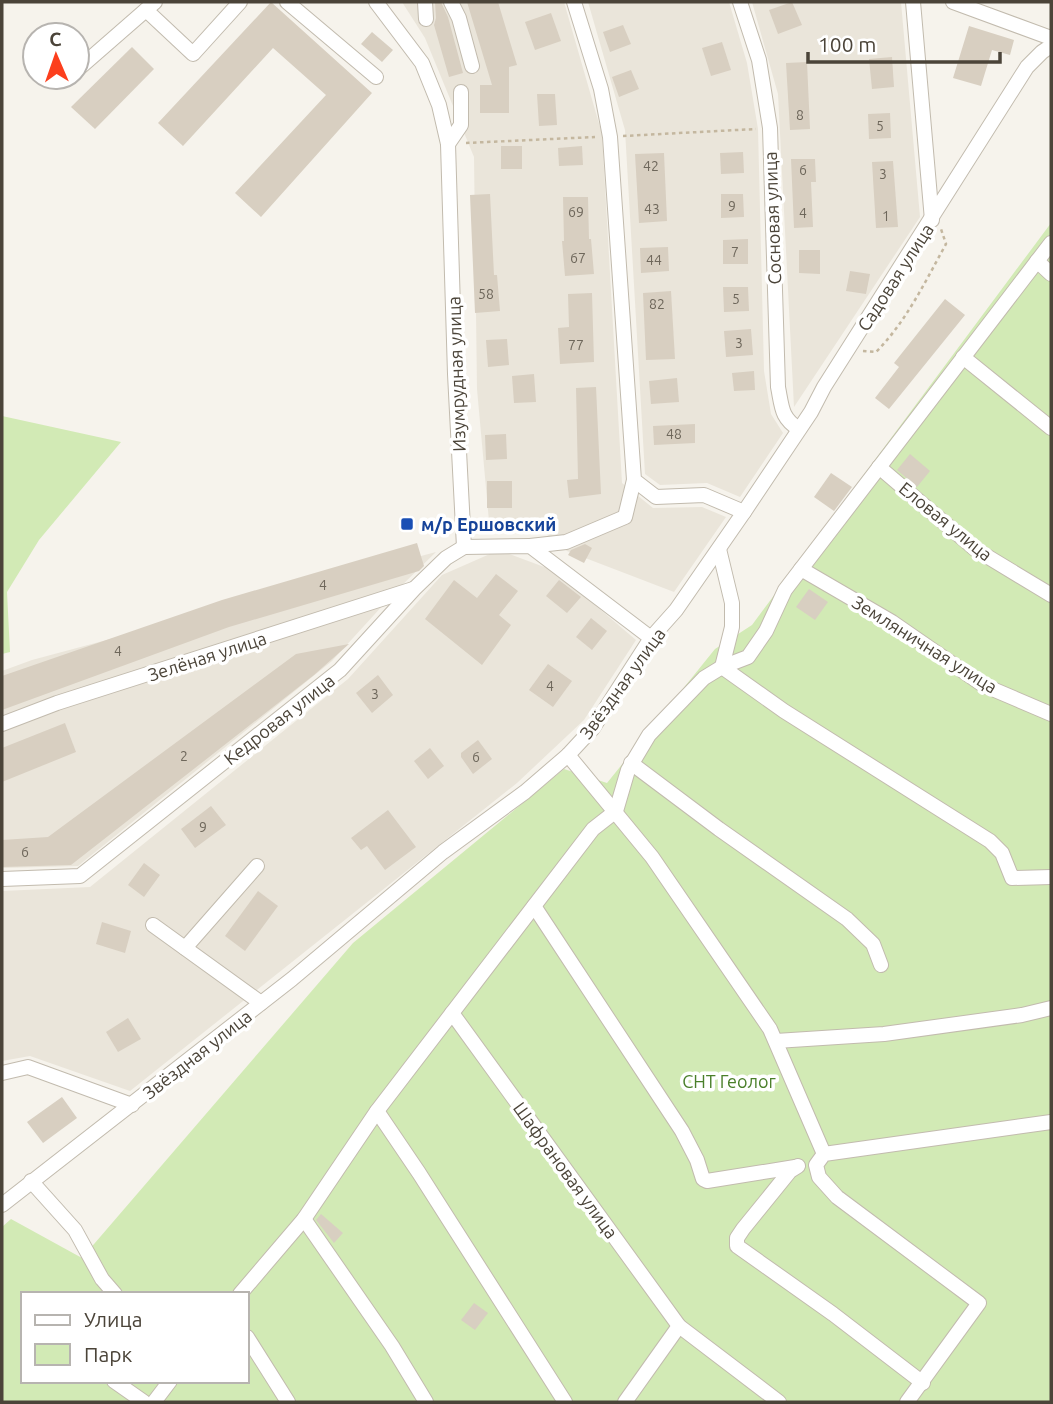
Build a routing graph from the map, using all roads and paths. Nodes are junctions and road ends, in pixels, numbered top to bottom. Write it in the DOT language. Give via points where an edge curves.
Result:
graph roads {
  1 [pos="240,2"];
  2 [pos="287,2"];
  3 [pos="376,2"];
  4 [pos="425,2"];
  5 [pos="451,2"];
  6 [pos="575,2"];
  7 [pos="740,2"];
  8 [pos="913,2"];
  9 [pos="953,2"];
  10 [pos="151,6"];
  11 [pos="426,19"];
  12 [pos="1051,38"];
  13 [pos="1051,46"];
  14 [pos="91,58"];
  15 [pos="472,66"];
  16 [pos="376,77"];
  17 [pos="461,92"];
  18 [pos="448,144"];
  19 [pos="934,216"];
  20 [pos="1051,243"];
  21 [pos="1037,261"];
  22 [pos="1051,274"];
  23 [pos="848,350"];
  24 [pos="963,357"];
  25 [pos="1051,428"];
  26 [pos="799,429"];
  27 [pos="879,467"];
  28 [pos="634,480"];
  29 [pos="744,512"];
  30 [pos="530,546"];
  31 [pos="464,547"];
  32 [pos="719,549"];
  33 [pos="801,569"];
  34 [pos="414,589"];
  35 [pos="1051,595"];
  36 [pos="651,638"];
  37 [pos="722,667"];
  38 [pos="1051,714"];
  39 [pos="2,724"];
  40 [pos="568,755"];
  41 [pos="631,763"];
  42 [pos="616,811"];
  43 [pos="257,866"];
  44 [pos="1051,877"];
  45 [pos="2,879"];
  46 [pos="534,906"];
  47 [pos="153,925"];
  48 [pos="185,948"];
  49 [pos="881,965"];
  50 [pos="261,1003"];
  51 [pos="1051,1008"];
  52 [pos="452,1013"];
  53 [pos="776,1041"];
  54 [pos="2,1073"];
  55 [pos="132,1105"];
  56 [pos="377,1111"];
  57 [pos="1051,1122"];
  58 [pos="820,1160"];
  59 [pos="795,1167"];
  60 [pos="31,1181"];
  61 [pos="2,1205"];
  62 [pos="304,1219"];
  63 [pos="113,1292"];
  64 [pos="242,1292"];
  65 [pos="679,1326"];
  66 [pos="248,1339"];
  67 [pos="117,1383"];
  68 [pos="168,1383"];
  69 [pos="923,1383"];
  70 [pos="629,1401"];
  71 [pos="144,1402"];
  72 [pos="154,1402"];
  73 [pos="288,1402"];
  74 [pos="426,1402"];
  75 [pos="565,1402"];
  76 [pos="779,1402"];
  77 [pos="907,1402"];
  1 -- 10 [label="street" via="193,54"];
  2 -- 16 [label="street"];
  3 -- 18 [label="street, Изумрудная улица" via="422,63"];
  4 -- 11 [label="street"];
  5 -- 15 [label="street"];
  6 -- 28 [label="street" via="610,137"];
  7 -- 26 [label="street, Сосновая улица" via="759,60 769,128 778,387 782,411"];
  8 -- 19 [label="street"];
  9 -- 12 [label="street"];
  10 -- 14 [label="street"];
  13 -- 19 [label="street, Садовая улица" via="1027,67"];
  17 -- 18 [label="street" via="461,125"];
  18 -- 31 [label="street, Изумрудная улица"];
  19 -- 23 [label="street, Садовая улица"];
  19 -- 23 [label="path" via="946,244 892,336 876,352"];
  20 -- 21 [label="street"];
  21 -- 22 [label="street"];
  21 -- 24 [label="street"];
  23 -- 26 [label="street, Садовая улица"];
  24 -- 25 [label="street"];
  24 -- 27 [label="street"];
  26 -- 29 [label="street, Садовая улица"];
  27 -- 33 [label="street"];
  27 -- 35 [label="street, Еловая улица" via="975,549"];
  28 -- 29 [label="street" via="656,497 705,495"];
  28 -- 30 [label="street" via="625,517 566,542"];
  29 -- 32 [label="street, Звёздная улица"];
  30 -- 31 [label="street"];
  30 -- 36 [label="street"];
  31 -- 34 [label="street, Кедровая улица"];
  32 -- 36 [label="street, Звёздная улица"];
  32 -- 37 [label="street" via="732,603 732,627"];
  33 -- 37 [label="street" via="748,657"];
  33 -- 38 [label="street, Земляничная улица" via="892,622 983,685"];
  34 -- 39 [label="street, Зелёная улица"];
  34 -- 45 [label="street, Кедровая улица" via="341,670 80,876"];
  36 -- 40 [label="street, Звёздная улица" via="593,728"];
  37 -- 41 [label="street" via="704,678 649,735"];
  37 -- 44 [label="street" via="784,712 990,841 1002,853 1012,878"];
  40 -- 42 [label="street"];
  40 -- 50 [label="street, Звёздная улица"];
  41 -- 42 [label="street"];
  41 -- 49 [label="street" via="847,919 873,944"];
  42 -- 46 [label="street" via="593,829"];
  42 -- 53 [label="street"];
  43 -- 48 [label="street"];
  46 -- 52 [label="street"];
  46 -- 59 [label="street" via="682,1131 703,1179"];
  47 -- 48 [label="street"];
  48 -- 50 [label="street"];
  50 -- 55 [label="street, Звёздная улица"];
  51 -- 53 [label="street" via="884,1034"];
  52 -- 56 [label="street"];
  52 -- 65 [label="street, Шафрановая улица"];
  53 -- 58 [label="street"];
  54 -- 55 [label="street" via="27,1067"];
  55 -- 60 [label="street, Звёздная улица"];
  56 -- 62 [label="street"];
  56 -- 75 [label="street"];
  57 -- 58 [label="street"];
  58 -- 59 [label="street"];
  58 -- 69 [label="street" via="819,1177 837,1197 979,1303"];
  59 -- 69 [label="street" via="743,1229 737,1246"];
  60 -- 61 [label="street, Звёздная улица"];
  60 -- 63 [label="street" via="75,1230"];
  62 -- 64 [label="street"];
  62 -- 74 [label="street"];
  65 -- 70 [label="street"];
  65 -- 76 [label="street, Шафрановая улица"];
  66 -- 73 [label="street"];
  67 -- 71 [label="street"];
  68 -- 72 [label="street"];
  69 -- 77 [label="street"];
}
